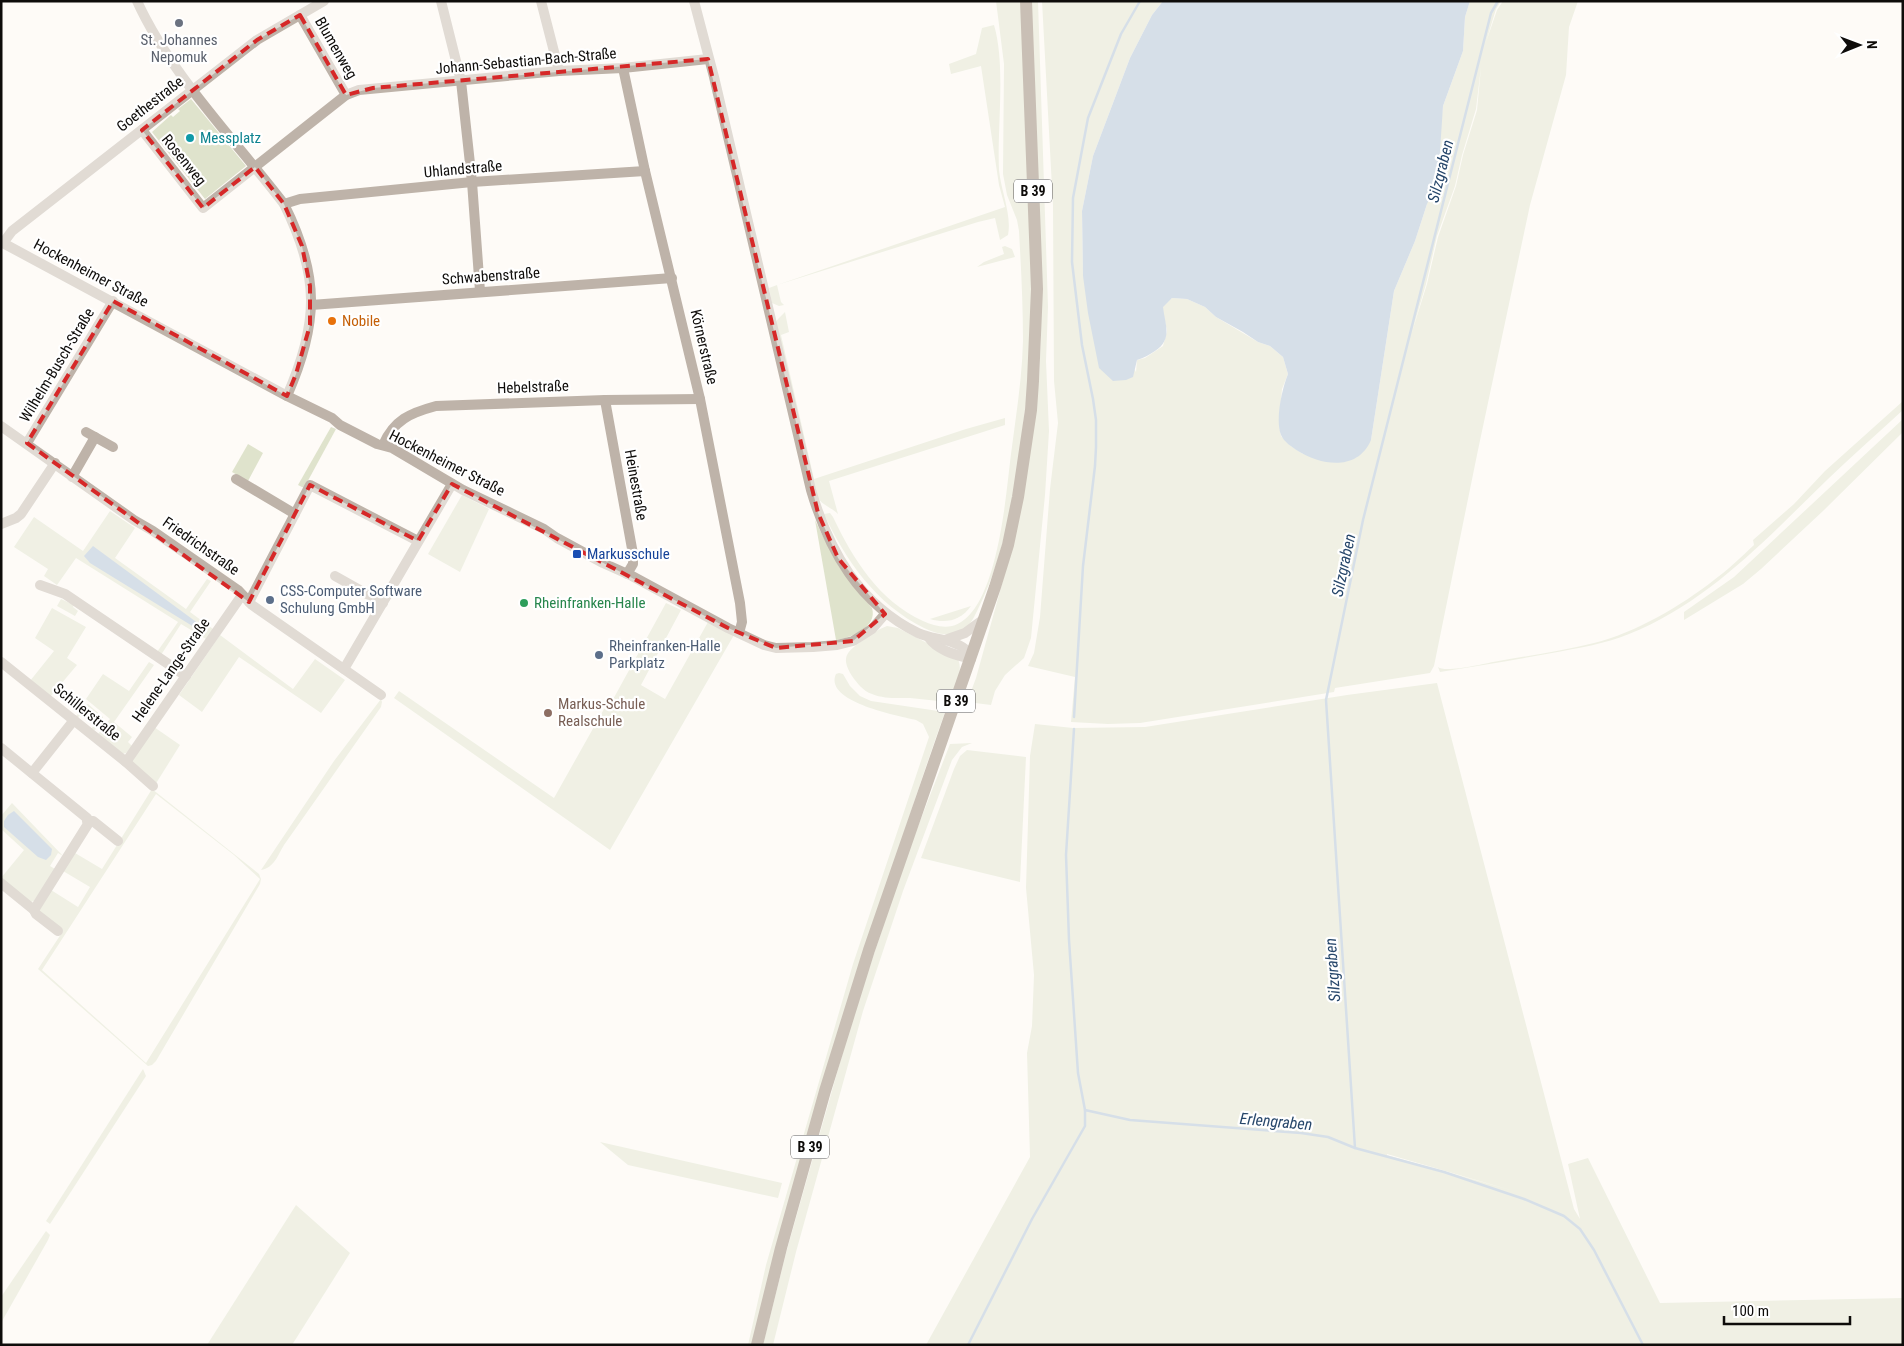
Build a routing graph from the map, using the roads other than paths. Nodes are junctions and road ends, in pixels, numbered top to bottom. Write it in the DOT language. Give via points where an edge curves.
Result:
graph roads {
  1 [pos="137,1"];
  2 [pos="324,1"];
  3 [pos="440,1"];
  4 [pos="541,1"];
  5 [pos="694,1"];
  6 [pos="1026,1"];
  7 [pos="300,15"];
  8 [pos="708,59"];
  9 [pos="623,68"];
  10 [pos="559,71"];
  11 [pos="461,81"];
  12 [pos="193,90"];
  13 [pos="346,95"];
  14 [pos="142,130"];
  15 [pos="255,167"];
  16 [pos="646,171"];
  17 [pos="472,182"];
  18 [pos="284,204"];
  19 [pos="2,242"];
  20 [pos="672,278"];
  21 [pos="480,291"];
  22 [pos="113,301"];
  23 [pos="311,305"];
  24 [pos="287,396"];
  25 [pos="700,399"];
  26 [pos="605,400"];
  27 [pos="1,426"];
  28 [pos="86,432"];
  29 [pos="95,437"];
  30 [pos="27,443"];
  31 [pos="383,445"];
  32 [pos="113,447"];
  33 [pos="55,462"];
  34 [pos="72,477"];
  35 [pos="236,479"];
  36 [pos="452,484"];
  37 [pos="295,514"];
  38 [pos="1,524"];
  39 [pos="418,542"];
  40 [pos="627,574"];
  41 [pos="335,576"];
  42 [pos="40,585"];
  43 [pos="246,598"];
  44 [pos="382,603"];
  45 [pos="885,614"];
  46 [pos="984,619"];
  47 [pos="739,634"];
  48 [pos="929,638"];
  49 [pos="945,640"];
  50 [pos="971,659"];
  51 [pos="1,662"];
  52 [pos="344,669"];
  53 [pos="186,676"];
  54 [pos="381,694"];
  55 [pos="74,720"];
  56 [pos="1,748"];
  57 [pos="126,762"];
  58 [pos="32,773"];
  59 [pos="153,786"];
  60 [pos="87,821"];
  61 [pos="118,841"];
  62 [pos="1,883"];
  63 [pos="34,910"];
  64 [pos="58,931"];
  65 [pos="757,1345"];
  1 -- 12 [label="street" via="161,44"];
  2 -- 7 [label="street, Goethestraße"];
  3 -- 11 [label="street"];
  4 -- 10 [label="street"];
  5 -- 8 [label="street"];
  6 -- 46 [label="main road, B 39" via="1036,290 1031,410 1008,545"];
  7 -- 12 [label="street, Goethestraße" via="257,40"];
  7 -- 13 [label="street, Blumenweg"];
  8 -- 9 [label="street, Johann-Sebastian-Bach-Straße"];
  8 -- 45 [label="street" via="818,513 838,558"];
  9 -- 10 [label="street, Johann-Sebastian-Bach-Straße"];
  9 -- 16 [label="street, Körnerstraße"];
  10 -- 11 [label="street, Johann-Sebastian-Bach-Straße"];
  11 -- 13 [label="street, Johann-Sebastian-Bach-Straße" via="372,88"];
  11 -- 17 [label="street"];
  12 -- 14 [label="street, Goethestraße"];
  12 -- 15 [label="street"];
  13 -- 15 [label="street"];
  14 -- 15 [label="street, Rosenweg" via="203,208"];
  14 -- 19 [label="street, Goethestraße"];
  15 -- 18 [label="street"];
  16 -- 17 [label="street, Uhlandstraße"];
  16 -- 20 [label="street, Körnerstraße"];
  17 -- 18 [label="street, Uhlandstraße" via="300,199"];
  17 -- 21 [label="street"];
  18 -- 23 [label="street" via="308,268"];
  19 -- 22 [label="street, Hockenheimer Straße"];
  20 -- 21 [label="street, Schwabenstraße"];
  20 -- 25 [label="street, Körnerstraße"];
  21 -- 23 [label="street, Schwabenstraße"];
  22 -- 24 [label="street, Hockenheimer Straße"];
  22 -- 30 [label="street, Wilhelm-Busch-Straße"];
  23 -- 24 [label="street" via="306,346"];
  24 -- 31 [label="street, Hockenheimer Straße"];
  25 -- 26 [label="street, Hebelstraße"];
  25 -- 47 [label="street, Körnerstraße" via="740,603 742,622"];
  26 -- 31 [label="street, Hebelstraße" via="436,406 420,410 398,422"];
  26 -- 40 [label="street, Heinestraße" via="633,554"];
  27 -- 30 [label="street, Friedrichstraße"];
  28 -- 29 [label="street"];
  29 -- 32 [label="street"];
  29 -- 34 [label="street"];
  30 -- 33 [label="street, Friedrichstraße"];
  31 -- 36 [label="street, Hockenheimer Straße"];
  33 -- 34 [label="street, Friedrichstraße"];
  33 -- 38 [label="street" via="21,514"];
  34 -- 43 [label="street, Friedrichstraße"];
  35 -- 37 [label="street"];
  36 -- 39 [label="street"];
  36 -- 40 [label="street, Hockenheimer Straße"];
  37 -- 39 [label="street, Helene-Lange-Straße" via="310,485"];
  37 -- 43 [label="street, Helene-Lange-Straße"];
  39 -- 44 [label="street"];
  40 -- 47 [label="street, Hockenheimer Straße"];
  41 -- 44 [label="street"];
  42 -- 53 [label="street" via="65,594"];
  43 -- 52 [label="street, Friedrichstraße"];
  43 -- 53 [label="street, Helene-Lange-Straße"];
  44 -- 52 [label="street"];
  45 -- 47 [label="street, Hockenheimer Straße" via="862,636 837,646 776,648"];
  45 -- 48 [label="street"];
  46 -- 49 [label="street" via="965,633"];
  46 -- 50 [label="main road, B 39"];
  48 -- 49 [label="street"];
  48 -- 50 [label="street" via="934,645"];
  49 -- 50 [label="street" via="965,649"];
  50 -- 65 [label="main road, B 39" via="892,882 825,1091"];
  51 -- 55 [label="street, Schillerstraße"];
  52 -- 54 [label="street, Friedrichstraße"];
  53 -- 57 [label="street, Helene-Lange-Straße"];
  55 -- 57 [label="street, Schillerstraße"];
  55 -- 58 [label="street"];
  56 -- 58 [label="street"];
  57 -- 59 [label="street, Schillerstraße"];
  58 -- 60 [label="street"];
  60 -- 61 [label="street" via="93,821"];
  60 -- 63 [label="street"];
  62 -- 63 [label="street"];
  63 -- 64 [label="street"];
}
